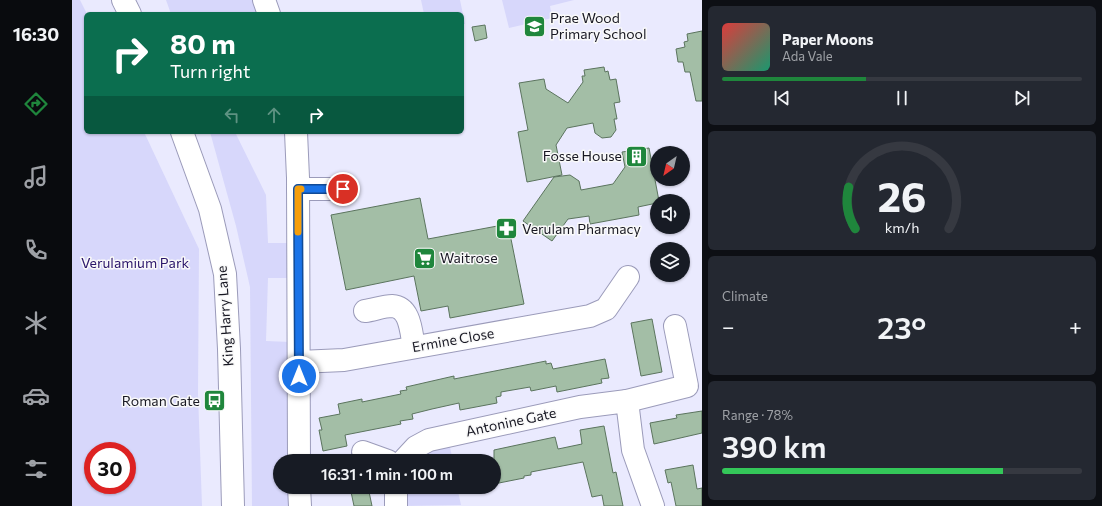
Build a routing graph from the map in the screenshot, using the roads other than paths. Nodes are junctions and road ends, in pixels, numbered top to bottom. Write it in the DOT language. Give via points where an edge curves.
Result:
graph roads {
  1 [pos="123,0"];
  2 [pos="264,0"];
  3 [pos="129,12"];
  4 [pos="268,12"];
  5 [pos="183,134"];
  6 [pos="296,134"];
  7 [pos="298,189"];
  8 [pos="343,189"];
  9 [pos="628,277"];
  10 [pos="365,311"];
  11 [pos="674,326"];
  12 [pos="414,347"];
  13 [pos="299,362"];
  14 [pos="627,401"];
  15 [pos="364,452"];
  16 [pos="299,454"];
  17 [pos="369,454"];
  18 [pos="410,454"];
  19 [pos="299,494"];
  20 [pos="396,494"];
  21 [pos="234,506"];
  22 [pos="300,506"];
  23 [pos="396,506"];
  24 [pos="653,506"];
  1 -- 3 [label="street"];
  2 -- 4 [label="street"];
  5 -- 21 [label="street, King Harry Lane" via="210,209 224,274"];
  6 -- 7 [label="street"];
  7 -- 8 [label="street"];
  7 -- 13 [label="street"];
  9 -- 12 [label="street, Ermine Close" via="606,309 590,316"];
  10 -- 12 [label="street" via="393,306 402,310 408,315"];
  11 -- 14 [label="street, Antonine Gate" via="687,386"];
  12 -- 13 [label="street, Ermine Close" via="344,360"];
  13 -- 16 [label="street"];
  14 -- 18 [label="street, Antonine Gate" via="580,407 429,440 416,447"];
  14 -- 24 [label="street" via="633,450"];
  15 -- 17 [label="street"];
  19 -- 22 [label="street"];
  20 -- 23 [label="street"];
}
